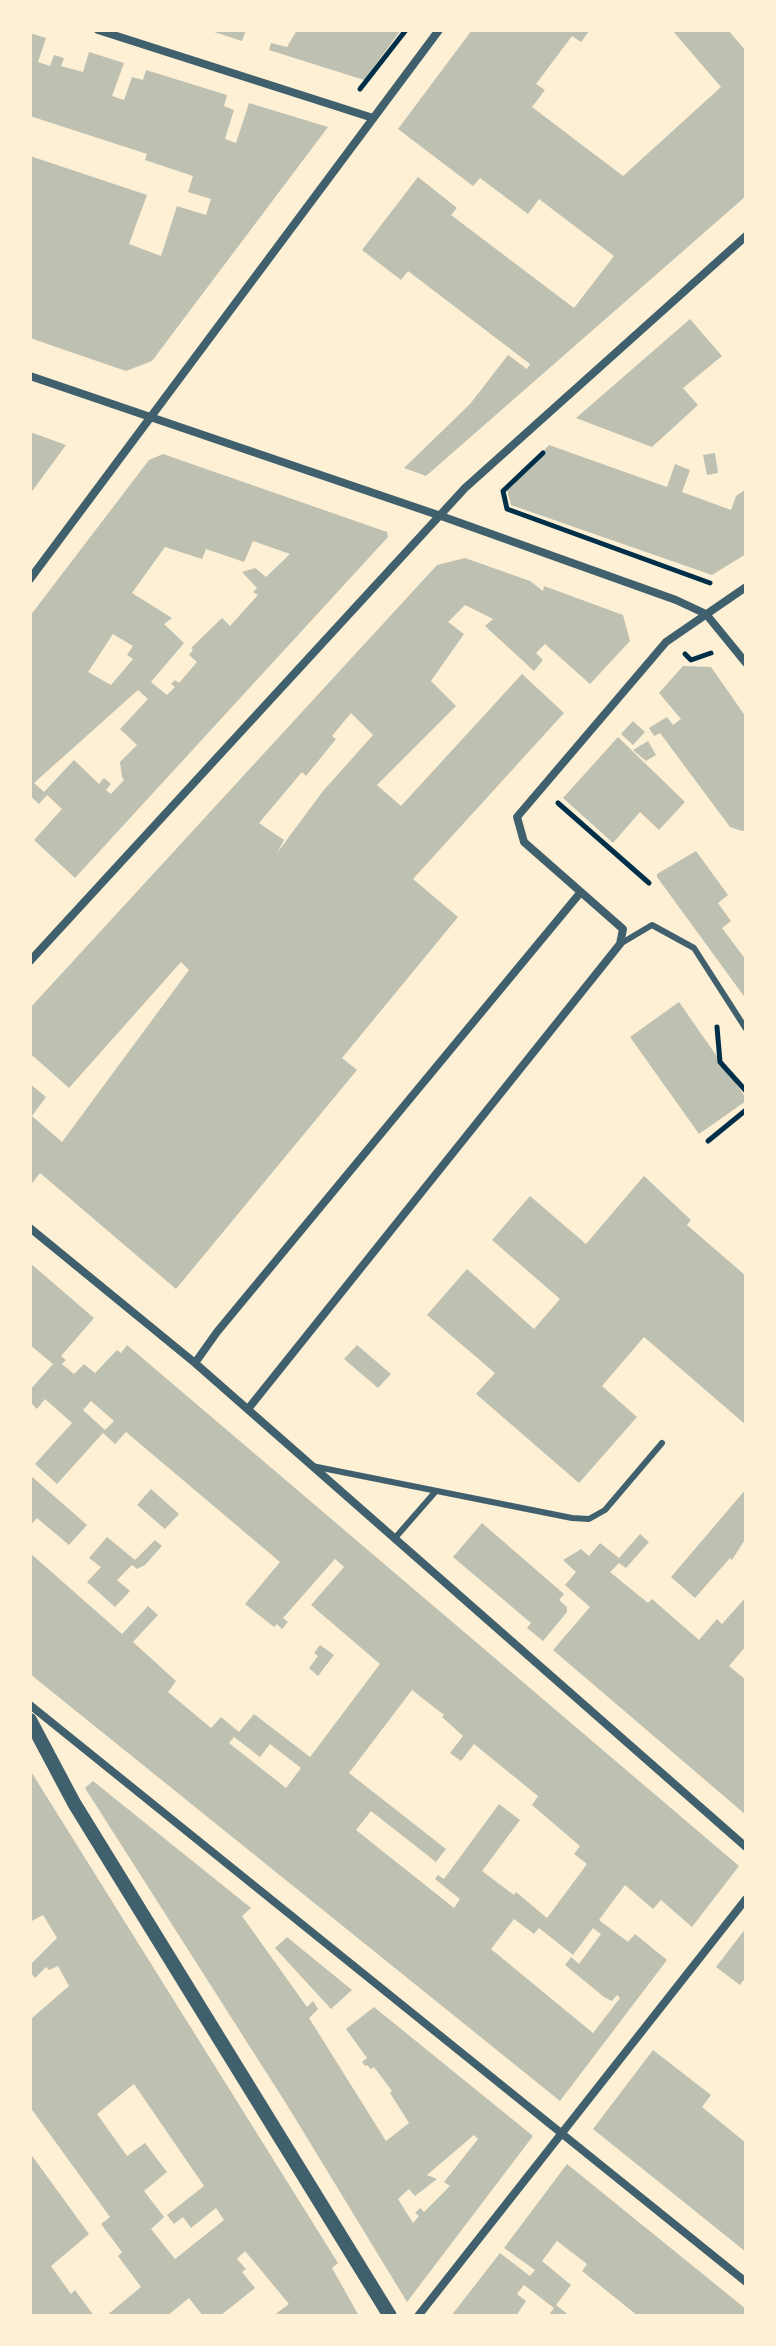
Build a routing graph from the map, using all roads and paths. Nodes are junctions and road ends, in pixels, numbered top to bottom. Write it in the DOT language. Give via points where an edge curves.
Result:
graph roads {
  1 [pos="98,30"];
  2 [pos="406,30"];
  3 [pos="439,30"];
  4 [pos="361,89"];
  5 [pos="373,118"];
  6 [pos="746,236"];
  7 [pos="30,376"];
  8 [pos="151,418"];
  9 [pos="547,449"];
  10 [pos="441,516"];
  11 [pos="30,579"];
  12 [pos="714,585"];
  13 [pos="746,587"];
  14 [pos="706,614"];
  15 [pos="684,653"];
  16 [pos="707,656"];
  17 [pos="691,660"];
  18 [pos="746,663"];
  19 [pos="679,664"];
  20 [pos="555,800"];
  21 [pos="649,883"];
  22 [pos="580,893"];
  23 [pos="620,944"];
  24 [pos="30,961"];
  25 [pos="746,1029"];
  26 [pos="746,1110"];
  27 [pos="708,1141"];
  28 [pos="30,1228"];
  29 [pos="195,1363"];
  30 [pos="248,1409"];
  31 [pos="662,1443"];
  32 [pos="312,1466"];
  33 [pos="436,1491"];
  34 [pos="395,1538"];
  35 [pos="30,1705"];
  36 [pos="30,1720"];
  37 [pos="746,1847"];
  38 [pos="746,1899"];
  39 [pos="562,2136"];
  40 [pos="746,2282"];
  41 [pos="390,2316"];
  42 [pos="418,2316"];
  1 -- 5 [label="street"];
  2 -- 4 [label="path"];
  3 -- 5 [label="street"];
  5 -- 8 [label="street"];
  6 -- 10 [label="street" via="465,488"];
  7 -- 8 [label="street"];
  8 -- 10 [label="street"];
  8 -- 11 [label="street"];
  9 -- 12 [label="path" via="503,491 507,509"];
  10 -- 14 [label="street"];
  10 -- 24 [label="street"];
  13 -- 14 [label="street"];
  14 -- 18 [label="street"];
  14 -- 22 [label="street" via="666,642 517,817 524,842"];
  15 -- 17 [label="path"];
  16 -- 17 [label="path"];
  17 -- 19 [label="path"];
  20 -- 21 [label="path"];
  22 -- 23 [label="street" via="623,929"];
  22 -- 29 [label="street"];
  23 -- 25 [label="lane" via="652,925 694,948"];
  23 -- 30 [label="street"];
  26 -- 27 [label="path"];
  28 -- 29 [label="street"];
  29 -- 30 [label="street"];
  30 -- 32 [label="street"];
  31 -- 33 [label="lane" via="605,1510 589,1519"];
  32 -- 33 [label="lane"];
  32 -- 34 [label="street"];
  33 -- 34 [label="lane"];
  34 -- 37 [label="street"];
  35 -- 39 [label="street"];
  36 -- 41 [label="street" via="74,1803"];
  38 -- 39 [label="street"];
  39 -- 40 [label="street"];
  39 -- 42 [label="street"];
}
